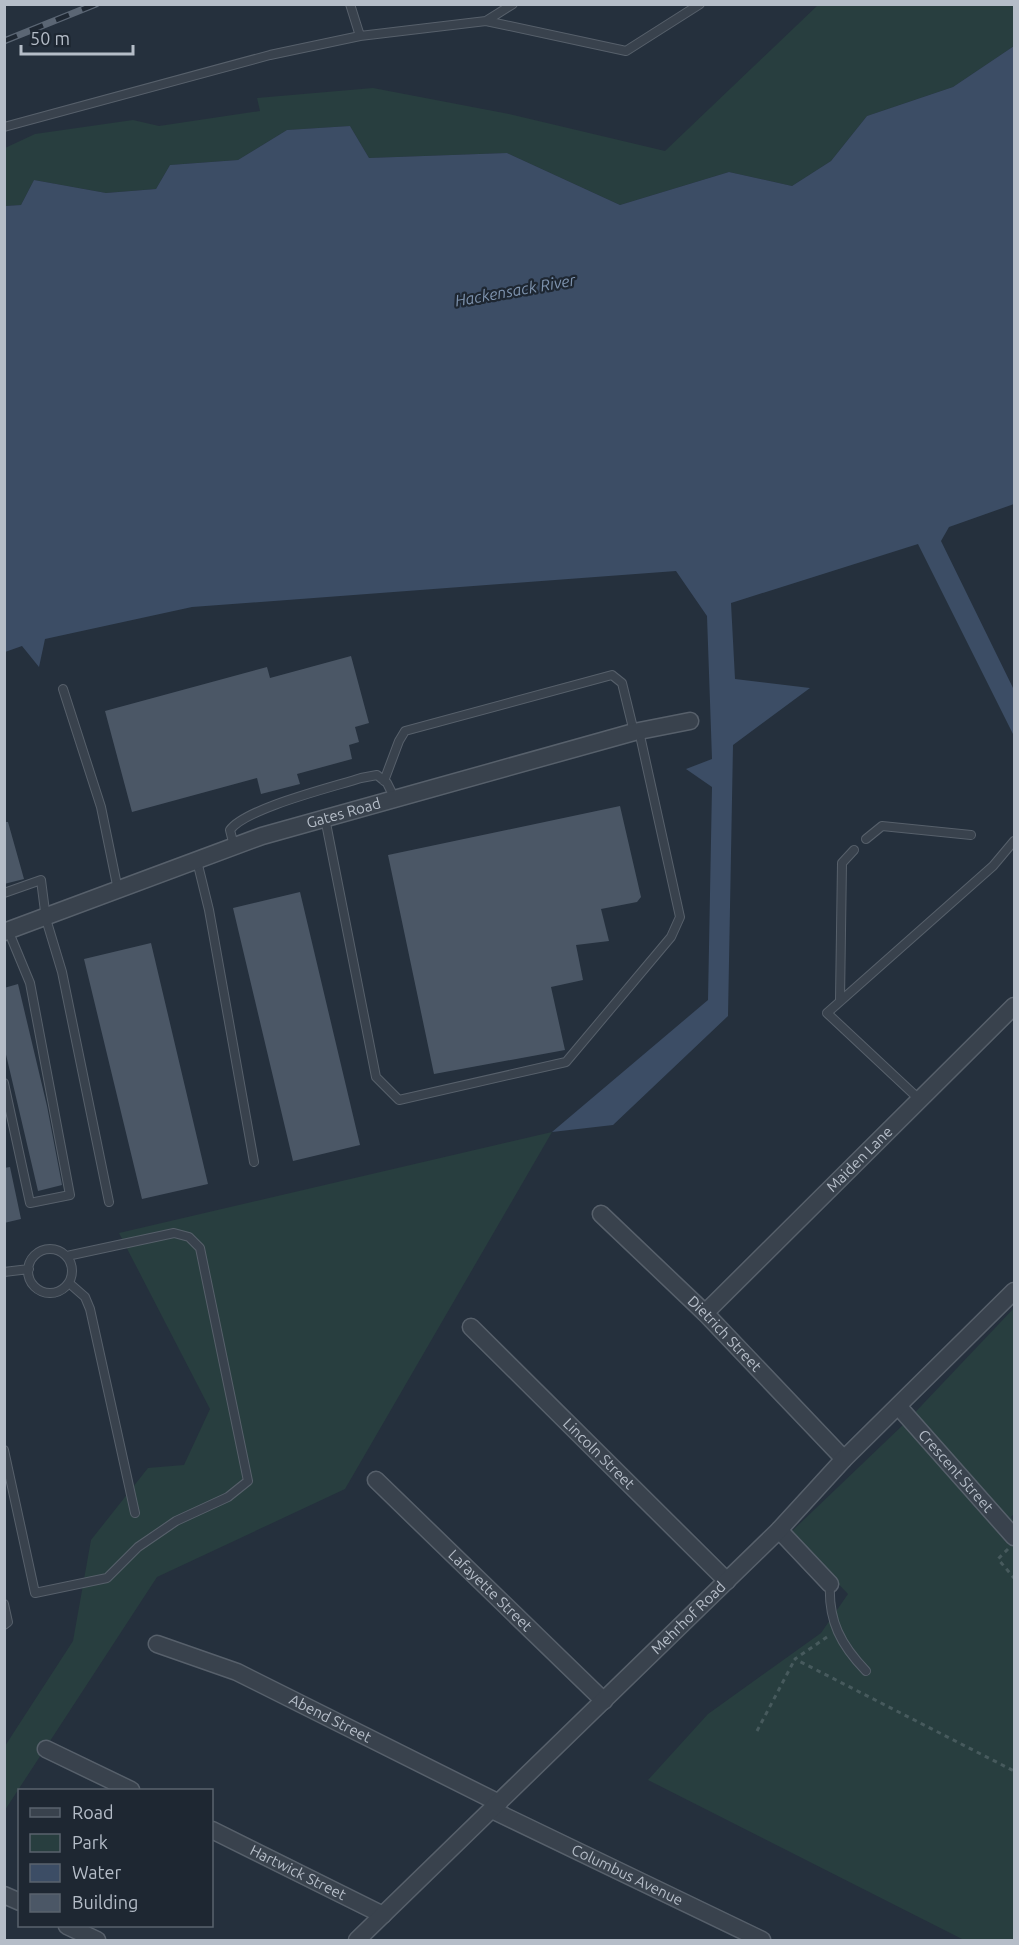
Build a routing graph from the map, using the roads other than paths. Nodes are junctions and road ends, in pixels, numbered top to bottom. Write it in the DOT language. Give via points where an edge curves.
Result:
graph roads {
  1 [pos="350,4"];
  2 [pos="513,4"];
  3 [pos="700,4"];
  4 [pos="486,21"];
  5 [pos="360,36"];
  6 [pos="4,127"];
  7 [pos="63,689"];
  8 [pos="690,721"];
  9 [pos="636,732"];
  10 [pos="384,781"];
  11 [pos="395,799"];
  12 [pos="325,818"];
  13 [pos="971,835"];
  14 [pos="866,839"];
  15 [pos="1014,841"];
  16 [pos="234,846"];
  17 [pos="854,850"];
  18 [pos="197,861"];
  19 [pos="118,891"];
  20 [pos="4,893"];
  21 [pos="46,918"];
  22 [pos="6,931"];
  23 [pos="840,999"];
  24 [pos="1014,1006"];
  25 [pos="4,1083"];
  26 [pos="920,1100"];
  27 [pos="254,1162"];
  28 [pos="109,1202"];
  29 [pos="601,1214"];
  30 [pos="67,1256"];
  31 [pos="29,1269"];
  32 [pos="4,1272"];
  33 [pos="69,1283"];
  34 [pos="1014,1291"];
  35 [pos="705,1313"];
  36 [pos="471,1327"];
  37 [pos="898,1406"];
  38 [pos="4,1450"];
  39 [pos="844,1459"];
  40 [pos="376,1480"];
  41 [pos="135,1513"];
  42 [pos="779,1530"];
  43 [pos="1012,1542"];
  44 [pos="727,1581"];
  45 [pos="830,1584"];
  46 [pos="4,1604"];
  47 [pos="4,1625"];
  48 [pos="158,1644"];
  49 [pos="866,1671"];
  50 [pos="604,1701"];
  51 [pos="46,1749"];
  52 [pos="127,1789"];
  53 [pos="495,1806"];
  54 [pos="213,1830"];
  55 [pos="4,1895"];
  56 [pos="18,1901"];
  57 [pos="383,1915"];
  58 [pos="69,1927"];
  59 [pos="97,1941"];
  60 [pos="357,1941"];
  61 [pos="762,1941"];
  1 -- 5 [label="lane"];
  2 -- 4 [label="lane"];
  3 -- 4 [label="lane" via="626,51"];
  4 -- 5 [label="lane"];
  5 -- 6 [label="lane" via="270,55"];
  7 -- 19 [label="lane" via="101,807"];
  8 -- 9 [label="street, Gates Road"];
  9 -- 10 [label="lane" via="621,684 612,675 405,731"];
  9 -- 11 [label="street, Gates Road"];
  9 -- 12 [label="lane" via="680,917 671,937 566,1062 399,1100 376,1077"];
  10 -- 11 [label="lane"];
  10 -- 16 [label="lane" via="377,776 361,778 264,809 233,826 230,830"];
  11 -- 12 [label="street, Gates Road"];
  12 -- 16 [label="street, Gates Road"];
  13 -- 14 [label="lane" via="882,826"];
  15 -- 23 [label="lane" via="993,866"];
  16 -- 18 [label="street, Gates Road"];
  17 -- 23 [label="lane" via="842,863"];
  18 -- 19 [label="street, Gates Road"];
  18 -- 27 [label="lane"];
  19 -- 21 [label="street, Gates Road"];
  20 -- 21 [label="lane" via="41,880"];
  21 -- 22 [label="street, Gates Road"];
  21 -- 28 [label="lane" via="62,972"];
  22 -- 25 [label="lane" via="30,982 70,1194 30,1203"];
  23 -- 26 [label="lane" via="827,1013"];
  24 -- 26 [label="street, Maiden Lane"];
  26 -- 35 [label="street, Maiden Lane"];
  29 -- 35 [label="street, Dietrich Street"];
  30 -- 31 [label="lane" via="47,1249 34,1256"];
  30 -- 33 [label="lane" via="72,1269"];
  30 -- 38 [label="lane" via="174,1233 189,1237 200,1248 248,1481 228,1497 176,1521 138,1547 107,1578 35,1593"];
  31 -- 32 [label="lane"];
  31 -- 33 [label="lane" via="32,1283 43,1292 57,1292"];
  33 -- 41 [label="lane" via="85,1296 90,1309"];
  34 -- 37 [label="street, Mehrhof Road"];
  35 -- 39 [label="street, Dietrich Street"];
  36 -- 44 [label="street, Lincoln Street"];
  37 -- 39 [label="street, Mehrhof Road"];
  37 -- 43 [label="street, Crescent Street"];
  39 -- 42 [label="street, Mehrhof Road"];
  40 -- 50 [label="street, Lafayette Street"];
  42 -- 44 [label="street, Mehrhof Road"];
  42 -- 45 [label="street"];
  44 -- 50 [label="street, Mehrhof Road"];
  45 -- 49 [label="lane" via="829,1603 837,1632 848,1653"];
  46 -- 47 [label="lane" via="8,1622"];
  48 -- 53 [label="street, Abend Street" via="237,1672"];
  50 -- 53 [label="street, Mehrhof Road"];
  51 -- 52 [label="street"];
  53 -- 57 [label="street, Mehrhof Road"];
  53 -- 61 [label="street, Columbus Avenue"];
  54 -- 57 [label="street, Hartwick Street"];
  55 -- 56 [label="street"];
  57 -- 60 [label="street, Mehrhof Road"];
  58 -- 59 [label="street"];
}
